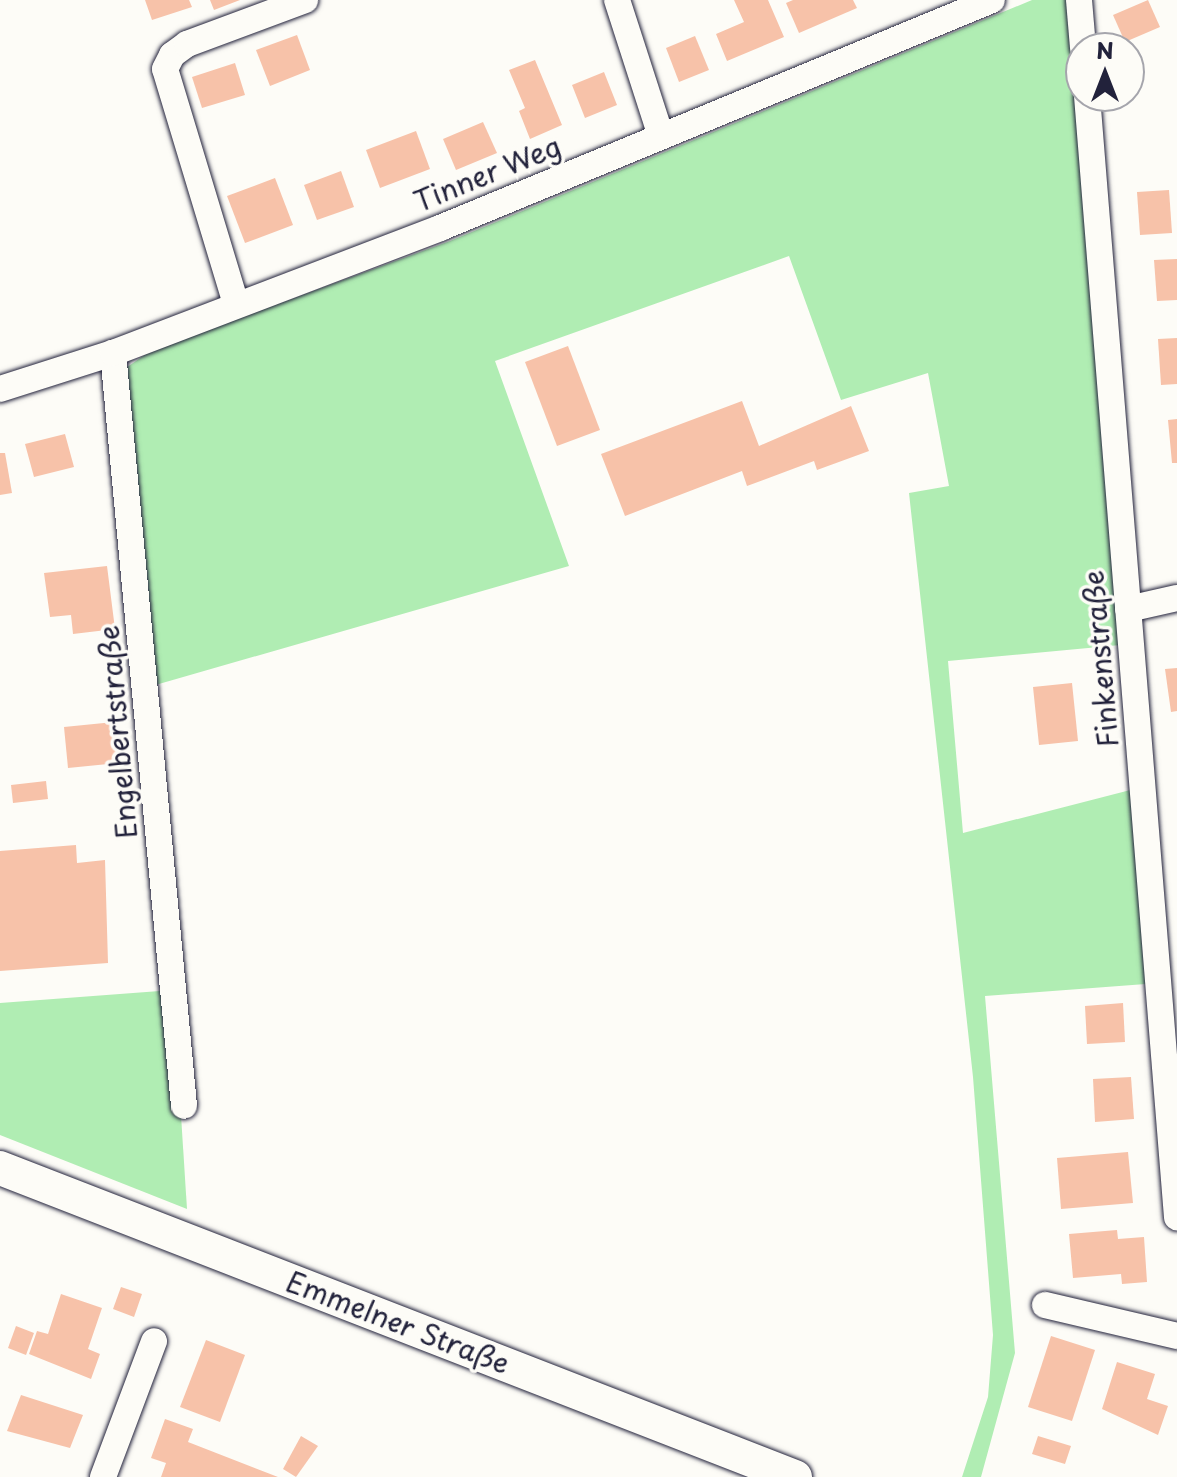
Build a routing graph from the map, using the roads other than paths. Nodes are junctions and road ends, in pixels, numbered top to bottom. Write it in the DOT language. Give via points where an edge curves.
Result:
graph roads {
  1 [pos="305,0"];
  2 [pos="617,0"];
  3 [pos="992,0"];
  4 [pos="1079,0"];
  5 [pos="1082,32"];
  6 [pos="1088,112"];
  7 [pos="661,136"];
  8 [pos="236,304"];
  9 [pos="113,353"];
  10 [pos="0,389"];
  11 [pos="1177,598"];
  12 [pos="1128,609"];
  13 [pos="184,1106"];
  14 [pos="0,1168"];
  15 [pos="1177,1217"];
  16 [pos="1045,1305"];
  17 [pos="1177,1336"];
  18 [pos="154,1341"];
  19 [pos="103,1477"];
  20 [pos="795,1477"];
  1 -- 8 [label="street" via="187,44 165,69"];
  2 -- 7 [label="street"];
  3 -- 7 [label="street, Tinner Weg"];
  4 -- 5 [label="street"];
  6 -- 12 [label="street, Finkenstraße"];
  7 -- 8 [label="street, Tinner Weg" via="440,228"];
  8 -- 9 [label="street, Tinner Weg"];
  9 -- 10 [label="street, Tinner Weg"];
  9 -- 13 [label="street, Engelbertstraße"];
  11 -- 12 [label="street"];
  12 -- 15 [label="street, Finkenstraße"];
  14 -- 20 [label="main road, Emmelner Straße"];
  16 -- 17 [label="street"];
  18 -- 19 [label="street"];
}
